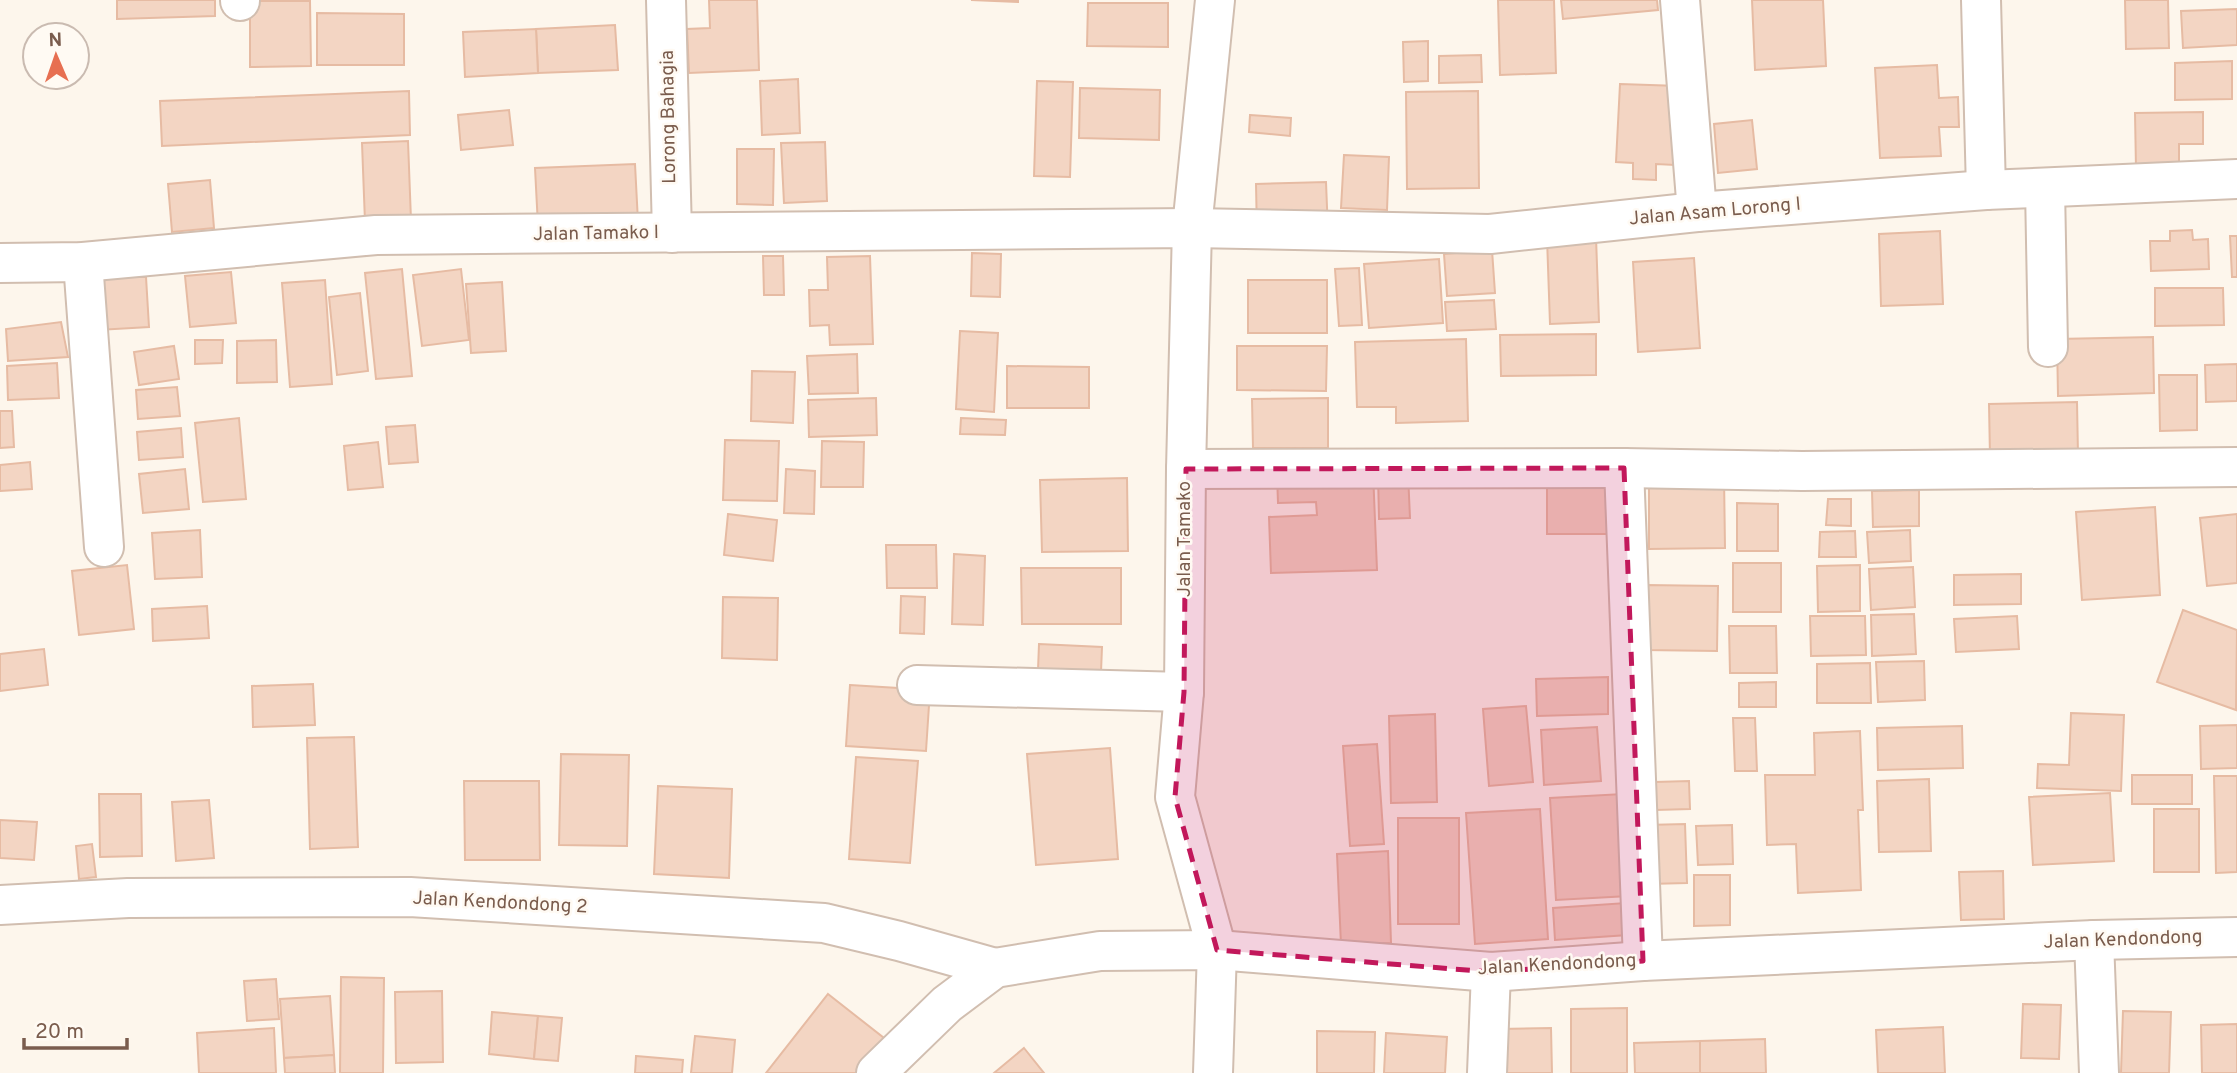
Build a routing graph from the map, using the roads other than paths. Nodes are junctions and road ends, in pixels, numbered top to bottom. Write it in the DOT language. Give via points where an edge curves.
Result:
graph roads {
  1 [pos="666,0"];
  2 [pos="1215,0"];
  3 [pos="1680,0"];
  4 [pos="1981,0"];
  5 [pos="2237,179"];
  6 [pos="2045,187"];
  7 [pos="1986,190"];
  8 [pos="1697,212"];
  9 [pos="1192,228"];
  10 [pos="672,233"];
  11 [pos="83,262"];
  12 [pos="0,263"];
  13 [pos="2049,347"];
  14 [pos="2237,467"];
  15 [pos="1624,468"];
  16 [pos="1186,469"];
  17 [pos="104,547"];
  18 [pos="917,685"];
  19 [pos="1184,692"];
  20 [pos="0,905"];
  21 [pos="2237,937"];
  22 [pos="2094,940"];
  23 [pos="1217,950"];
  24 [pos="1643,961"];
  25 [pos="995,968"];
  26 [pos="1491,972"];
  27 [pos="876,1073"];
  28 [pos="1213,1073"];
  29 [pos="1487,1073"];
  30 [pos="2099,1073"];
  1 -- 10 [label="street, Lorong Bahagia"];
  2 -- 9 [label="street, Jalan Tamako"];
  3 -- 8 [label="street"];
  4 -- 7 [label="street"];
  5 -- 6 [label="street, Jalan Asam Lorong I"];
  6 -- 7 [label="street, Jalan Asam Lorong I"];
  6 -- 13 [label="street"];
  7 -- 8 [label="street, Jalan Asam Lorong I"];
  8 -- 9 [label="street, Jalan Asam Lorong I" via="1490,234"];
  9 -- 10 [label="street, Jalan Tamako I"];
  9 -- 16 [label="street, Jalan Tamako"];
  10 -- 11 [label="street, Jalan Tamako I" via="376,235"];
  11 -- 12 [label="street, Jalan Tamako I"];
  11 -- 17 [label="street"];
  14 -- 15 [label="street"];
  15 -- 16 [label="street"];
  15 -- 24 [label="street"];
  16 -- 19 [label="street, Jalan Tamako"];
  18 -- 19 [label="street"];
  19 -- 23 [label="street, Jalan Tamako" via="1175,797"];
  20 -- 25 [label="street, Jalan Kendondong 2" via="128,898 410,897 824,923"];
  21 -- 22 [label="street, Jalan Kendondong"];
  22 -- 24 [label="street, Jalan Kendondong"];
  22 -- 30 [label="street"];
  23 -- 25 [label="street, Jalan Kendondong" via="1100,951"];
  23 -- 26 [label="street, Jalan Kendondong"];
  23 -- 28 [label="street, Jalan Tamako"];
  24 -- 26 [label="street, Jalan Kendondong"];
  25 -- 27 [label="street, Jalan Kendondong" via="947,1004"];
  26 -- 29 [label="street"];
}
